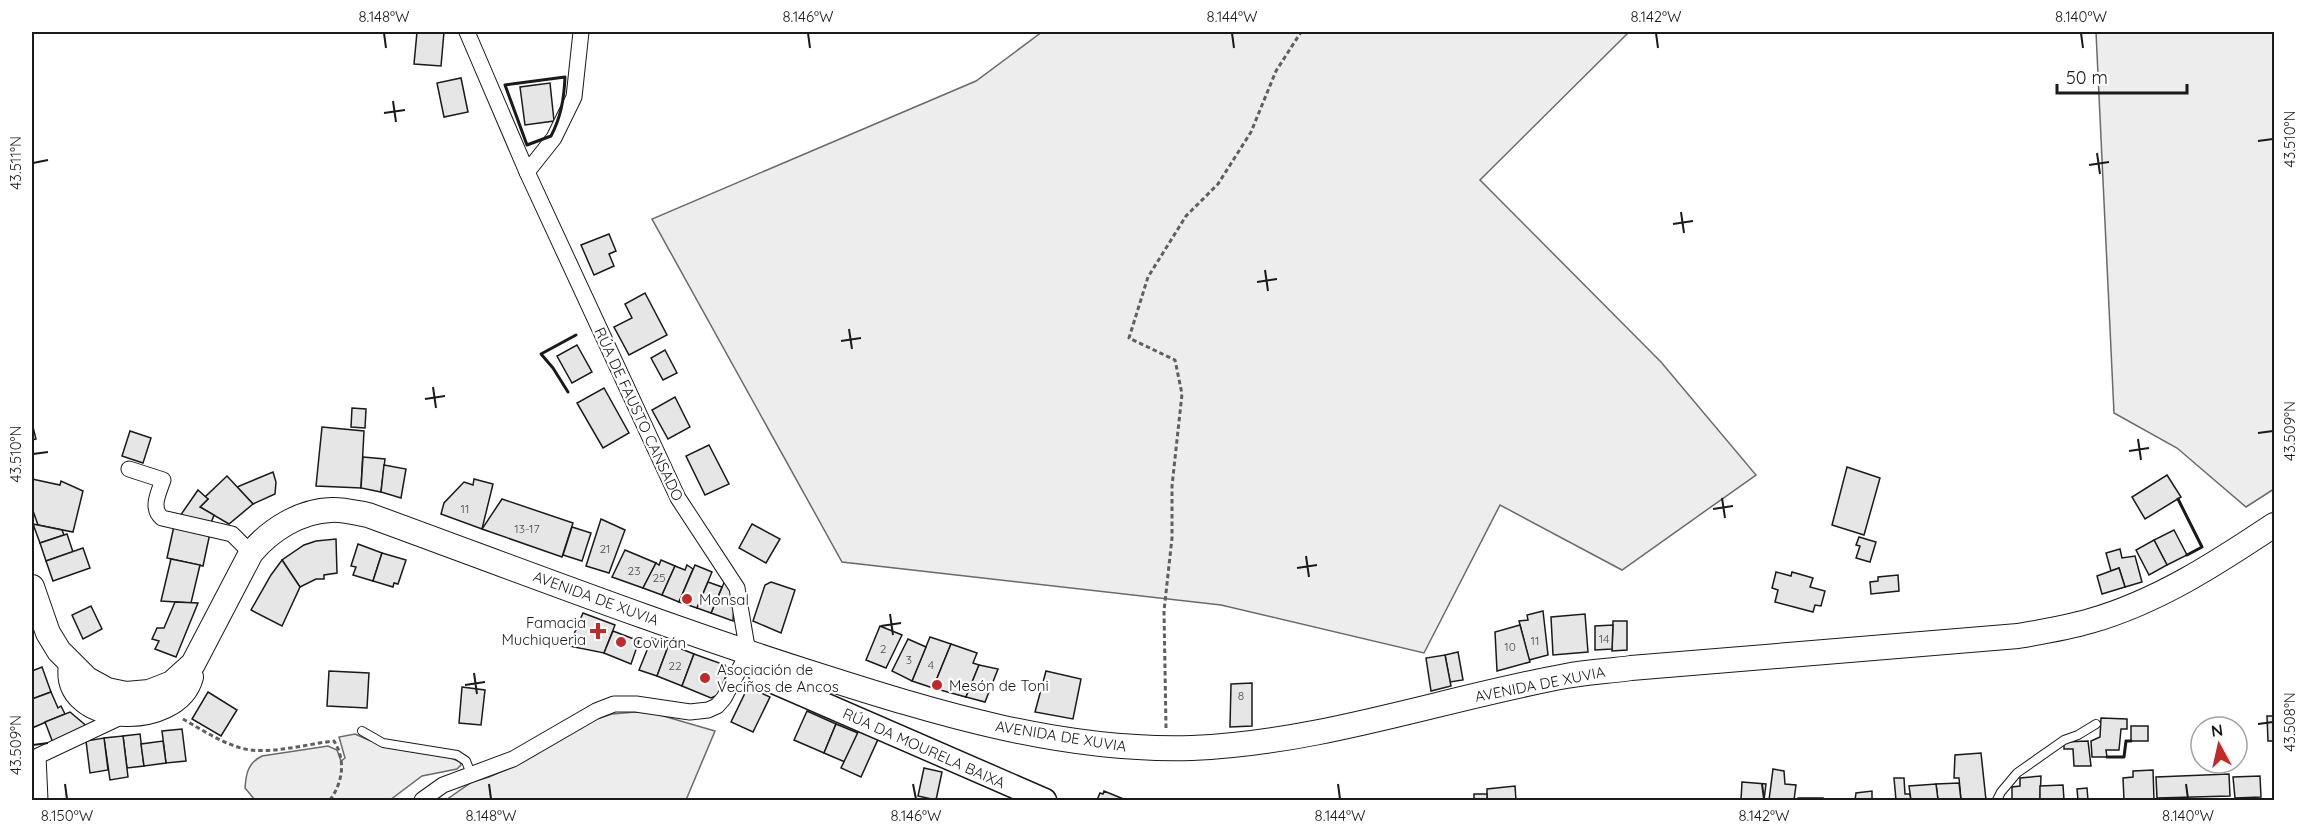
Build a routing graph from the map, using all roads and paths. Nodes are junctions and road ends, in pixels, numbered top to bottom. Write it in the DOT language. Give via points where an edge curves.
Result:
graph roads {
  1 [pos="467,32"];
  2 [pos="581,32"];
  3 [pos="1301,32"];
  4 [pos="527,172"];
  5 [pos="129,469"];
  6 [pos="2274,525"];
  7 [pos="250,553"];
  8 [pos="32,587"];
  9 [pos="748,653"];
  10 [pos="193,664"];
  11 [pos="131,704"];
  12 [pos="163,708"];
  13 [pos="2096,724"];
  14 [pos="362,731"];
  15 [pos="1166,748"];
  16 [pos="35,758"];
  17 [pos="471,774"];
  18 [pos="40,801"];
  19 [pos="330,801"];
  20 [pos="422,801"];
  21 [pos="1045,801"];
  22 [pos="1997,801"];
  1 -- 4 [label="street, RÚA DE FAUSTO CANSADO"];
  2 -- 4 [label="street" via="574,97 554,138"];
  3 -- 15 [label="path" via="1276,71 1251,132 1218,184 1186,216 1148,277 1130,338 1175,360 1182,394 1164,611"];
  4 -- 9 [label="street, RÚA DE FAUSTO CANSADO" via="678,498 737,588"];
  5 -- 7 [label="street" via="164,480 156,504 162,518 232,534"];
  6 -- 15 [label="main road, AVENIDA DE XUVIA" via="2167,590 2127,608 2060,629 1569,676 1333,730 1228,745"];
  7 -- 9 [label="main road, AVENIDA DE XUVIA" via="262,539 301,515 331,509 368,515"];
  7 -- 10 [label="main road, AVENIDA DE XUVIA"];
  8 -- 11 [label="main road" via="48,633 71,665 69,674 82,698 109,713"];
  9 -- 15 [label="main road, AVENIDA DE XUVIA" via="911,705 986,724 1086,742"];
  9 -- 17 [label="street" via="724,698 708,710 690,712 614,704 513,759"];
  9 -- 21 [label="street, RÚA DA MOURELA BAIXA" via="762,677"];
  10 -- 11 [label="main road, AVENIDA DE XUVIA" via="172,683"];
  10 -- 12 [label="main road" via="189,684"];
  11 -- 12 [label="main road" via="146,713"];
  11 -- 16 [label="street"];
  12 -- 19 [label="path" via="221,740 249,749 334,741 343,761 336,793"];
  13 -- 22 [label="lane" via="2064,740 2017,773"];
  14 -- 17 [label="lane" via="382,743 457,755 466,761"];
  16 -- 18 [label="street"];
  17 -- 20 [label="street" via="443,784"];
}
